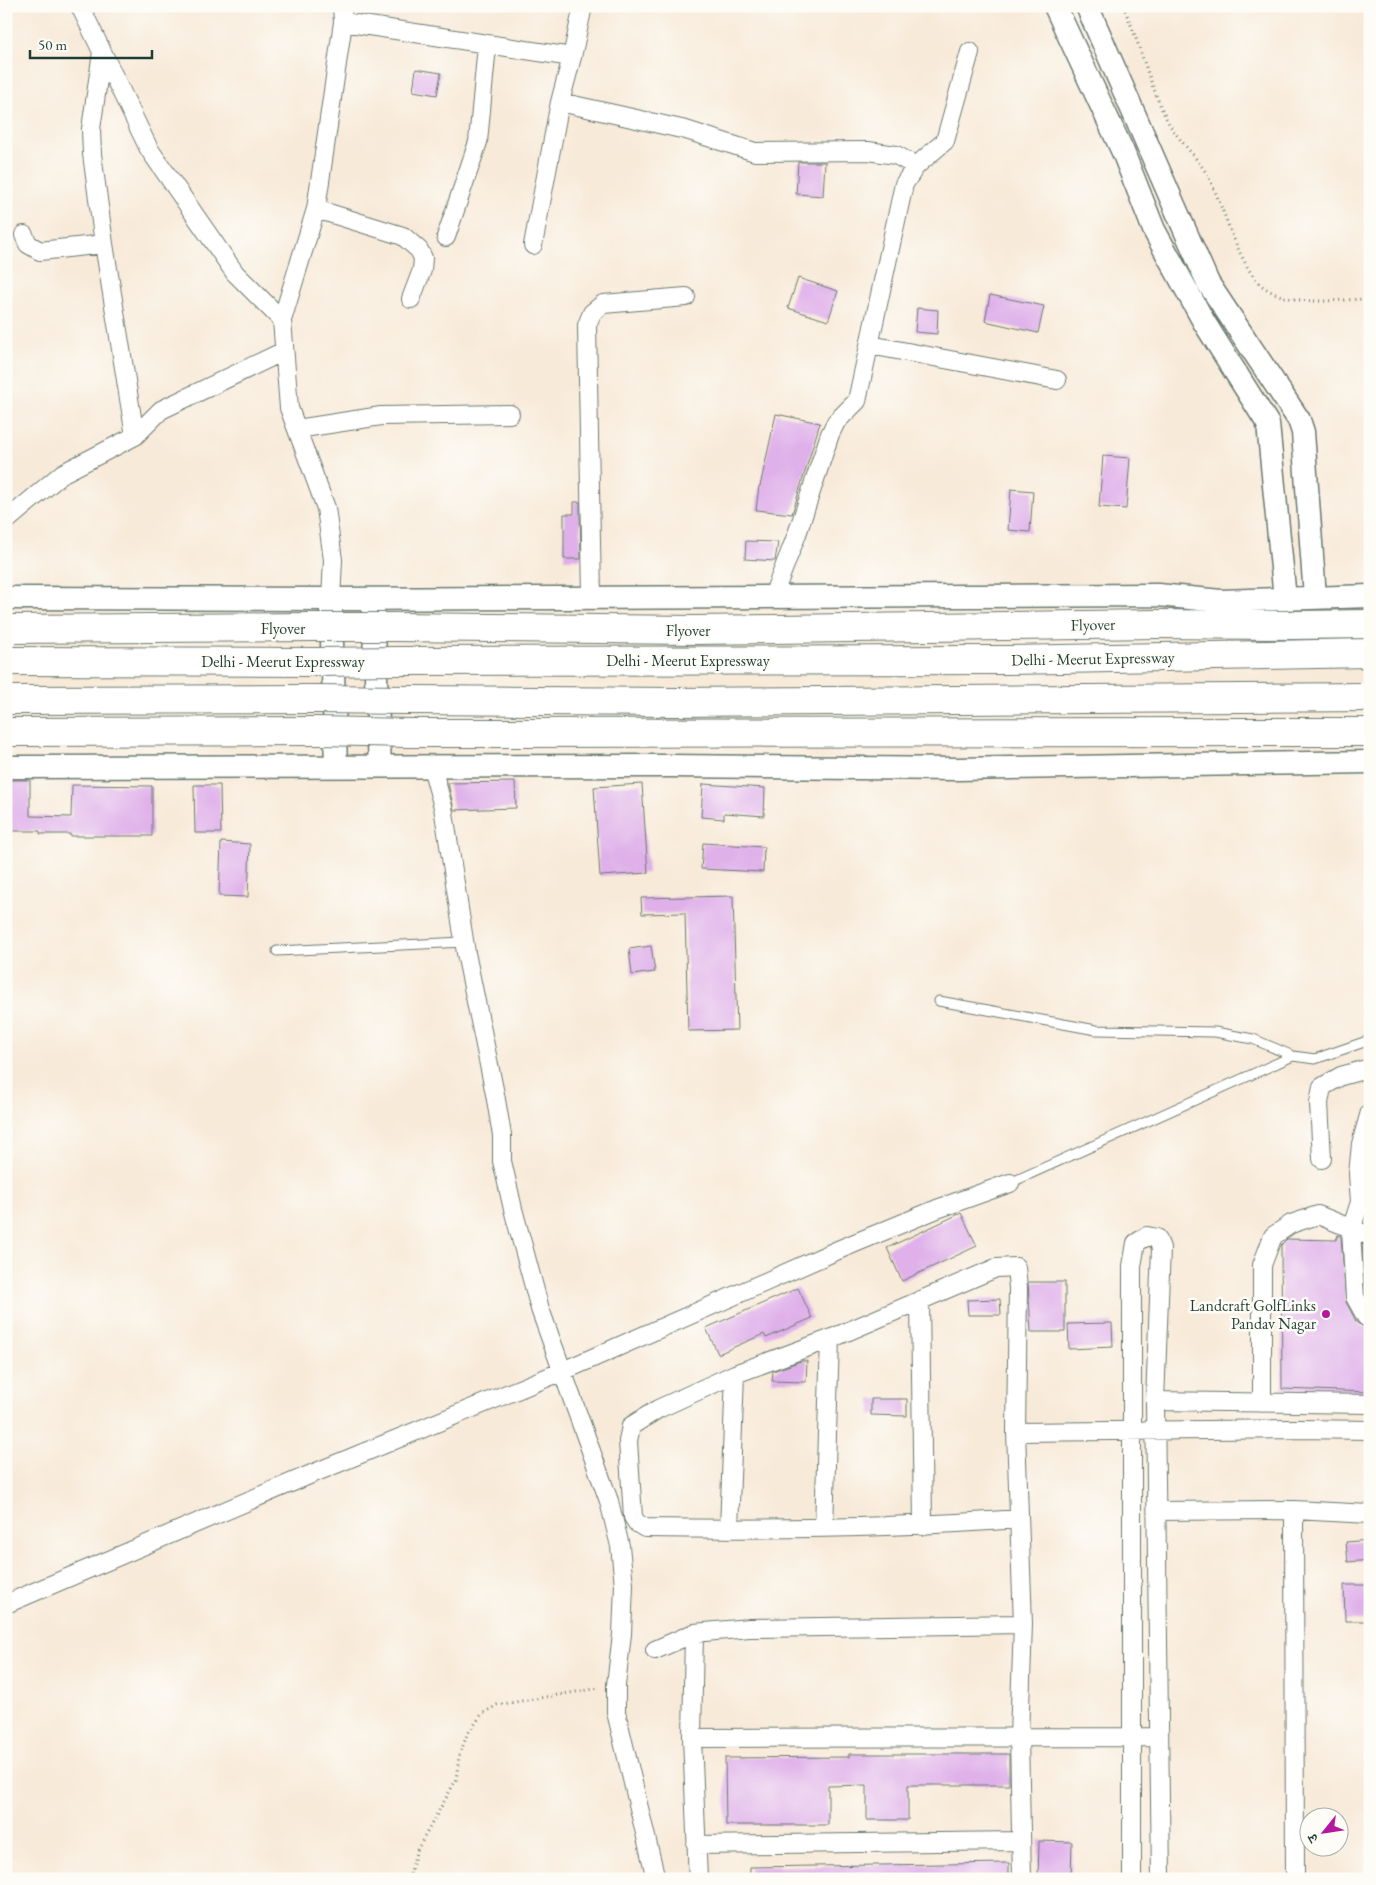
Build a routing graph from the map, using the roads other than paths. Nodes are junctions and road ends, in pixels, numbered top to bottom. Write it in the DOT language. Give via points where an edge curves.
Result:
graph roads {
  1 [pos="80,6"];
  2 [pos="583,6"];
  3 [pos="1055,6"];
  4 [pos="1087,6"];
  5 [pos="343,14"];
  6 [pos="487,45"];
  7 [pos="102,52"];
  8 [pos="970,52"];
  9 [pos="572,57"];
  10 [pos="560,102"];
  11 [pos="916,166"];
  12 [pos="316,209"];
  13 [pos="24,236"];
  14 [pos="446,237"];
  15 [pos="104,244"];
  16 [pos="533,245"];
  17 [pos="686,297"];
  18 [pos="411,299"];
  19 [pos="282,320"];
  20 [pos="870,345"];
  21 [pos="284,351"];
  22 [pos="1057,380"];
  23 [pos="510,414"];
  24 [pos="297,429"];
  25 [pos="135,436"];
  26 [pos="6,521"];
  27 [pos="592,596"];
  28 [pos="773,596"];
  29 [pos="1370,596"];
  30 [pos="1315,597"];
  31 [pos="6,598"];
  32 [pos="372,598"];
  33 [pos="331,599"];
  34 [pos="1285,599"];
  35 [pos="1368,624"];
  36 [pos="6,628"];
  37 [pos="1370,653"];
  38 [pos="6,661"];
  39 [pos="1370,697"];
  40 [pos="6,700"];
  41 [pos="6,732"];
  42 [pos="1370,732"];
  43 [pos="1370,762"];
  44 [pos="336,766"];
  45 [pos="380,766"];
  46 [pos="6,767"];
  47 [pos="432,767"];
  48 [pos="464,942"];
  49 [pos="277,951"];
  50 [pos="938,1001"];
  51 [pos="1370,1040"];
  52 [pos="1292,1056"];
  53 [pos="1370,1068"];
  54 [pos="1370,1112"];
  55 [pos="1322,1159"];
  56 [pos="1010,1183"];
  57 [pos="1365,1204"];
  58 [pos="1351,1230"];
  59 [pos="1370,1236"];
  60 [pos="920,1300"];
  61 [pos="1370,1319"];
  62 [pos="830,1339"];
  63 [pos="563,1371"];
  64 [pos="735,1374"];
  65 [pos="1155,1401"];
  66 [pos="1262,1403"];
  67 [pos="1370,1404"];
  68 [pos="1156,1430"];
  69 [pos="1370,1430"];
  70 [pos="1133,1431"];
  71 [pos="1016,1432"];
  72 [pos="1294,1510"];
  73 [pos="1157,1511"];
  74 [pos="1370,1514"];
  75 [pos="1019,1520"];
  76 [pos="923,1526"];
  77 [pos="824,1528"];
  78 [pos="729,1529"];
  79 [pos="6,1604"];
  80 [pos="1023,1624"];
  81 [pos="694,1633"];
  82 [pos="655,1650"];
  83 [pos="1019,1736"];
  84 [pos="1133,1737"];
  85 [pos="1159,1737"];
  86 [pos="692,1738"];
  87 [pos="1021,1841"];
  88 [pos="696,1845"];
  89 [pos="656,1879"];
  90 [pos="698,1879"];
  91 [pos="1022,1879"];
  92 [pos="1132,1879"];
  93 [pos="1161,1879"];
  94 [pos="1295,1879"];
  1 -- 7 [label="street"];
  2 -- 9 [label="street"];
  3 -- 34 [label="street" via="1123,152 1154,230 1204,322 1268,424"];
  4 -- 30 [label="street" via="1208,283 1299,420 1303,432"];
  5 -- 6 [label="street"];
  5 -- 12 [label="street"];
  6 -- 9 [label="street"];
  6 -- 14 [label="street" via="478,142"];
  7 -- 15 [label="street" via="91,129"];
  7 -- 19 [label="street" via="141,136 158,163 235,273"];
  8 -- 11 [label="street" via="945,142"];
  9 -- 10 [label="street"];
  10 -- 11 [label="street" via="686,130 755,152 868,151 896,155"];
  10 -- 16 [label="street"];
  11 -- 20 [label="street" via="904,184"];
  12 -- 18 [label="street" via="403,236 419,250 424,258"];
  12 -- 19 [label="street"];
  13 -- 15 [label="street" via="28,244 40,251"];
  15 -- 25 [label="street"];
  17 -- 27 [label="street" via="603,304 592,313 587,325"];
  19 -- 21 [label="street"];
  20 -- 22 [label="street"];
  20 -- 28 [label="street" via="856,402 836,422 830,434"];
  21 -- 24 [label="street" via="289,408"];
  21 -- 25 [label="street" via="161,410"];
  23 -- 24 [label="street" via="380,416"];
  24 -- 33 [label="street" via="326,508 333,560"];
  25 -- 26 [label="street" via="106,448 63,473"];
  27 -- 28 [label="street"];
  27 -- 32 [label="street"];
  28 -- 34 [label="street" via="1158,595 1221,601"];
  29 -- 30 [label="street"];
  30 -- 34 [label="street"];
  31 -- 33 [label="street"];
  32 -- 33 [label="street"];
  32 -- 45 [label="street"];
  33 -- 44 [label="street"];
  35 -- 36 [label="highway, Flyover, bridge" via="696,630"];
  37 -- 38 [label="highway, Delhi - Meerut Expressway, bridge" via="1007,660"];
  39 -- 40 [label="highway, bridge" via="684,702"];
  41 -- 42 [label="highway, bridge"];
  43 -- 47 [label="street" via="957,769"];
  44 -- 45 [label="street"];
  44 -- 46 [label="street"];
  45 -- 47 [label="street"];
  47 -- 48 [label="street" via="443,807"];
  48 -- 49 [label="lane"];
  48 -- 63 [label="street" via="495,1094 502,1136 502,1161 512,1209 540,1309"];
  50 -- 52 [label="lane" via="1096,1030 1215,1032 1252,1039"];
  51 -- 52 [label="lane" via="1315,1059"];
  52 -- 56 [label="lane"];
  53 -- 55 [label="street" via="1341,1076 1322,1087 1319,1103"];
  54 -- 57 [label="street" via="1361,1144 1358,1174"];
  56 -- 63 [label="street" via="838,1250"];
  57 -- 58 [label="street"];
  58 -- 59 [label="street"];
  58 -- 61 [label="street" via="1354,1297"];
  58 -- 66 [label="street" via="1318,1215 1291,1224 1273,1236 1262,1265"];
  60 -- 62 [label="street"];
  60 -- 71 [label="street" via="996,1268 1016,1267"];
  60 -- 76 [label="street"];
  62 -- 64 [label="street"];
  62 -- 77 [label="street"];
  63 -- 79 [label="street" via="304,1476"];
  63 -- 89 [label="street" via="609,1501 620,1546 624,1585 616,1712"];
  64 -- 78 [label="street"];
  64 -- 78 [label="street" via="639,1419 631,1426 628,1441 631,1508 637,1523 645,1528"];
  65 -- 66 [label="street"];
  65 -- 68 [label="street"];
  65 -- 70 [label="street" via="1161,1248 1156,1238 1147,1236 1136,1243 1132,1266"];
  66 -- 67 [label="street"];
  68 -- 69 [label="street"];
  68 -- 70 [label="street"];
  68 -- 73 [label="street"];
  70 -- 71 [label="street"];
  70 -- 84 [label="street"];
  71 -- 75 [label="street"];
  72 -- 73 [label="street"];
  72 -- 74 [label="street"];
  72 -- 94 [label="street"];
  73 -- 85 [label="street"];
  75 -- 76 [label="street"];
  75 -- 80 [label="street"];
  76 -- 77 [label="street"];
  77 -- 78 [label="street"];
  80 -- 81 [label="street" via="749,1628"];
  80 -- 83 [label="street"];
  81 -- 82 [label="street"];
  81 -- 86 [label="street"];
  83 -- 84 [label="street"];
  83 -- 86 [label="street"];
  83 -- 87 [label="street"];
  84 -- 85 [label="street"];
  84 -- 92 [label="street"];
  85 -- 93 [label="street"];
  86 -- 88 [label="street"];
  87 -- 88 [label="street"];
  87 -- 91 [label="street"];
  88 -- 90 [label="street"];
}
